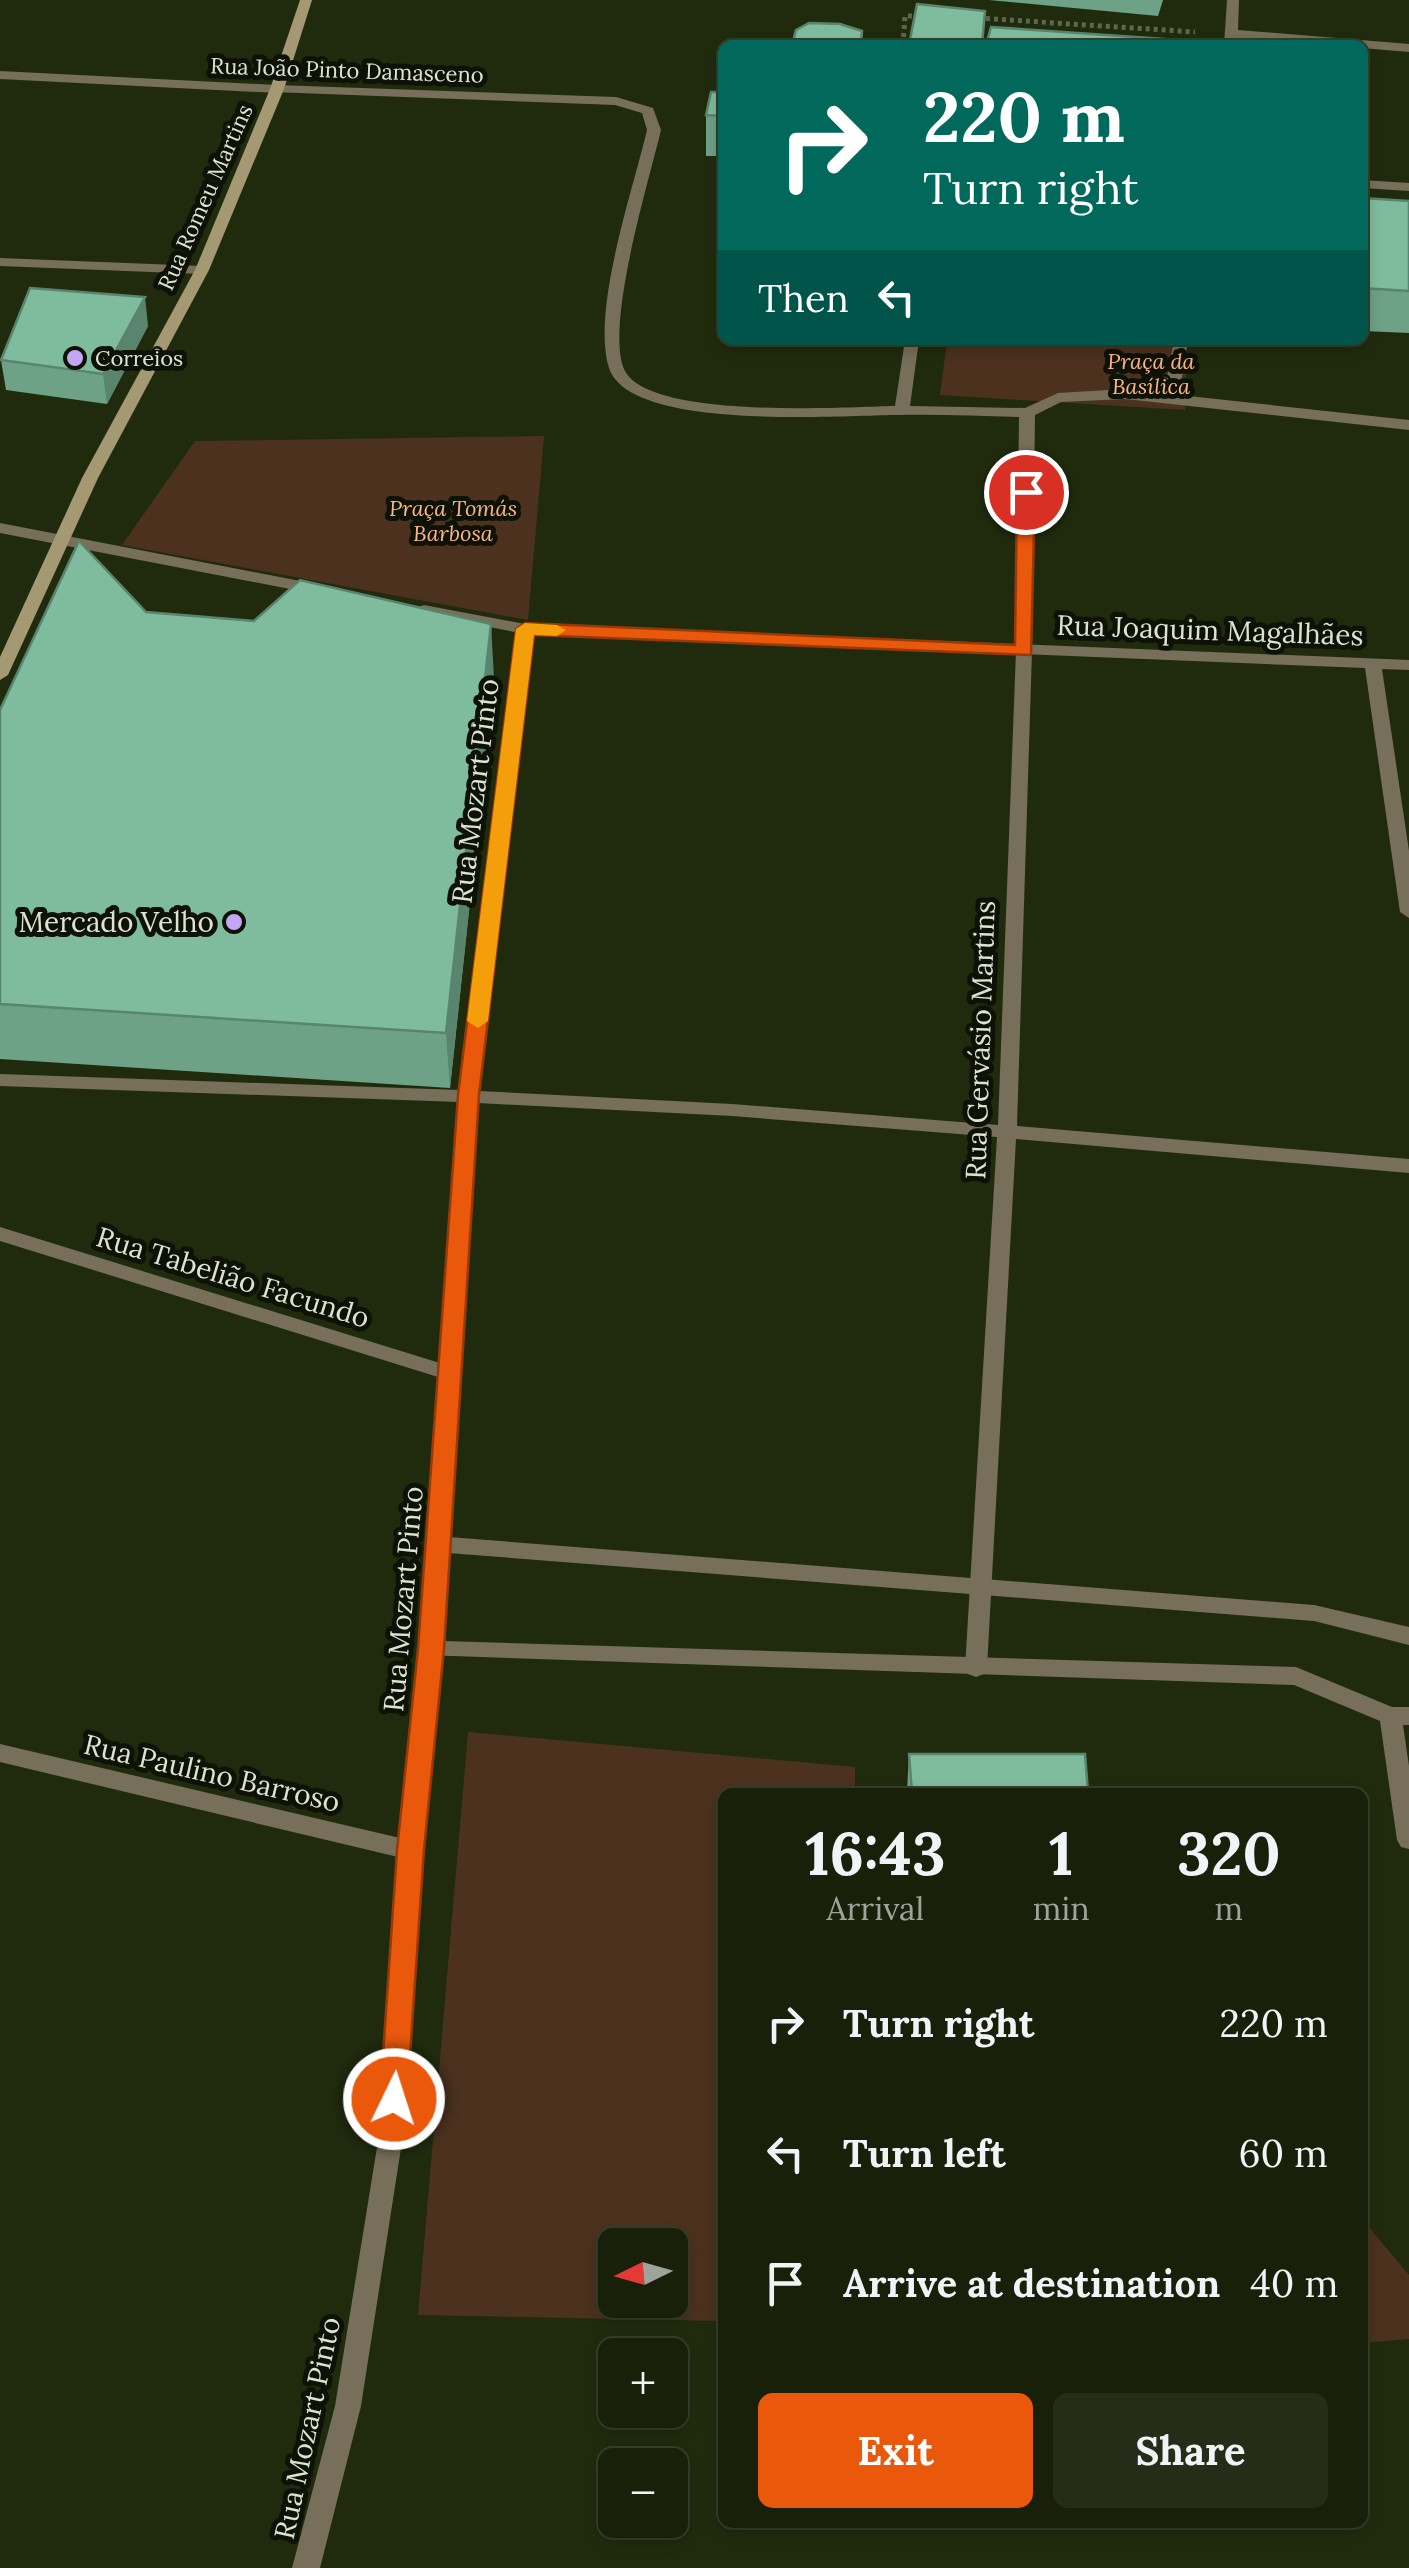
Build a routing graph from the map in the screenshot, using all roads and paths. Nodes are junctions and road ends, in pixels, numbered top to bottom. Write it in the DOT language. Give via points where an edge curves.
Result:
graph roads {
  1 [pos="306,0"];
  2 [pos="1233,0"];
  3 [pos="925,16"];
  4 [pos="964,18"];
  5 [pos="903,40"];
  6 [pos="1232,40"];
  7 [pos="1368,46"];
  8 [pos="1409,48"];
  9 [pos="0,75"];
  10 [pos="277,89"];
  11 [pos="1368,184"];
  12 [pos="1409,186"];
  13 [pos="0,262"];
  14 [pos="202,270"];
  15 [pos="911,345"];
  16 [pos="1181,345"];
  17 [pos="1171,398"];
  18 [pos="902,410"];
  19 [pos="1027,413"];
  20 [pos="1409,426"];
  21 [pos="0,528"];
  22 [pos="62,540"];
  23 [pos="332,592"];
  24 [pos="409,607"];
  25 [pos="525,629"];
  26 [pos="1024,651"];
  27 [pos="1372,664"];
  28 [pos="1409,665"];
  29 [pos="0,675"];
  30 [pos="1409,912"];
  31 [pos="0,1080"];
  32 [pos="468,1095"];
  33 [pos="1008,1134"];
  34 [pos="1409,1166"];
  35 [pos="0,1234"];
  36 [pos="449,1373"];
  37 [pos="439,1544"];
  38 [pos="980,1589"];
  39 [pos="1409,1636"];
  40 [pos="431,1649"];
  41 [pos="976,1668"];
  42 [pos="1400,1716"];
  43 [pos="0,1754"];
  44 [pos="1409,1840"];
  45 [pos="410,1850"];
  46 [pos="306,2568"];
  1 -- 10 [label="main road, Rua Romeu Martins"];
  2 -- 6 [label="street"];
  3 -- 5 [label="path" via="906,16"];
  4 -- 6 [label="path"];
  7 -- 8 [label="street"];
  9 -- 10 [label="street, Rua João Pinto Damasceno"];
  10 -- 14 [label="main road, Rua Romeu Martins"];
  10 -- 18 [label="street, Rua João Pinto Damasceno" via="616,101 648,112 654,130 613,313 617,371 630,390 702,410"];
  11 -- 12 [label="street"];
  13 -- 14 [label="street"];
  14 -- 22 [label="main road, Rua Romeu Martins"];
  15 -- 18 [label="street"];
  16 -- 17 [label="street"];
  17 -- 19 [label="street" via="1084,394"];
  17 -- 20 [label="street"];
  18 -- 19 [label="street"];
  19 -- 26 [label="street, Rua Gervásio Martins"];
  21 -- 22 [label="street"];
  22 -- 23 [label="street"];
  22 -- 29 [label="main road, Rua Romeu Martins"];
  24 -- 25 [label="street, Rua Joaquim Magalhães"];
  25 -- 26 [label="street, Rua Joaquim Magalhães"];
  25 -- 32 [label="street, Rua Mozart Pinto"];
  26 -- 27 [label="street, Rua Joaquim Magalhães"];
  26 -- 33 [label="street, Rua Gervásio Martins"];
  27 -- 28 [label="street, Rua Joaquim Magalhães"];
  27 -- 30 [label="street"];
  31 -- 32 [label="street"];
  32 -- 33 [label="street"];
  32 -- 36 [label="street, Rua Mozart Pinto"];
  33 -- 34 [label="street"];
  33 -- 38 [label="street, Rua Gervásio Martins"];
  35 -- 36 [label="street, Rua Tabelião Facundo"];
  36 -- 37 [label="street, Rua Mozart Pinto"];
  37 -- 38 [label="street"];
  37 -- 40 [label="street, Rua Mozart Pinto"];
  38 -- 39 [label="street" via="1314,1612"];
  38 -- 41 [label="street, Rua Gervásio Martins"];
  40 -- 41 [label="street"];
  40 -- 45 [label="street, Rua Mozart Pinto"];
  41 -- 42 [label="street" via="1296,1676"];
  42 -- 44 [label="street"];
  43 -- 45 [label="street, Rua Paulino Barroso"];
  45 -- 46 [label="street, Rua Mozart Pinto" via="391,2135 348,2406"];
}
